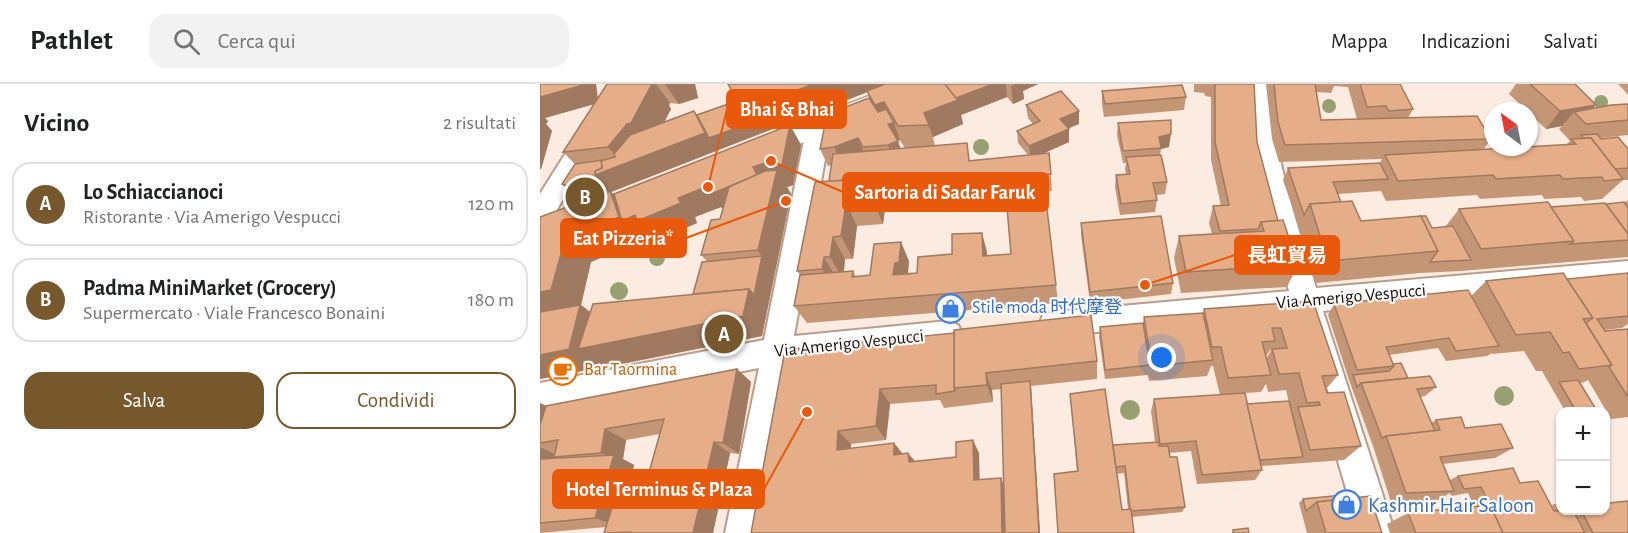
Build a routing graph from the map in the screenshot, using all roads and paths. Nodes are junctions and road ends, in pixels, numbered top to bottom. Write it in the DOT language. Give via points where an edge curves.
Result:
graph roads {
  1 [pos="620,84"];
  2 [pos="924,84"];
  3 [pos="1257,84"];
  4 [pos="819,125"];
  5 [pos="733,159"];
  6 [pos="540,216"];
  7 [pos="568,224"];
  8 [pos="540,234"];
  9 [pos="1628,272"];
  10 [pos="1305,302"];
  11 [pos="1030,326"];
  12 [pos="972,332"];
  13 [pos="777,351"];
  14 [pos="540,397"];
  15 [pos="743,533"];
  16 [pos="1377,533"];
  1 -- 6 [label="street"];
  2 -- 4 [label="main road"];
  3 -- 10 [label="street" via="1269,173"];
  4 -- 5 [label="main road"];
  4 -- 13 [label="street"];
  7 -- 8 [label="main road"];
  9 -- 10 [label="street, Via Amerigo Vespucci"];
  10 -- 11 [label="street, Via Amerigo Vespucci"];
  10 -- 16 [label="street"];
  12 -- 13 [label="street, Via Amerigo Vespucci"];
  13 -- 14 [label="street, Via Amerigo Vespucci"];
  13 -- 15 [label="street"];
}
